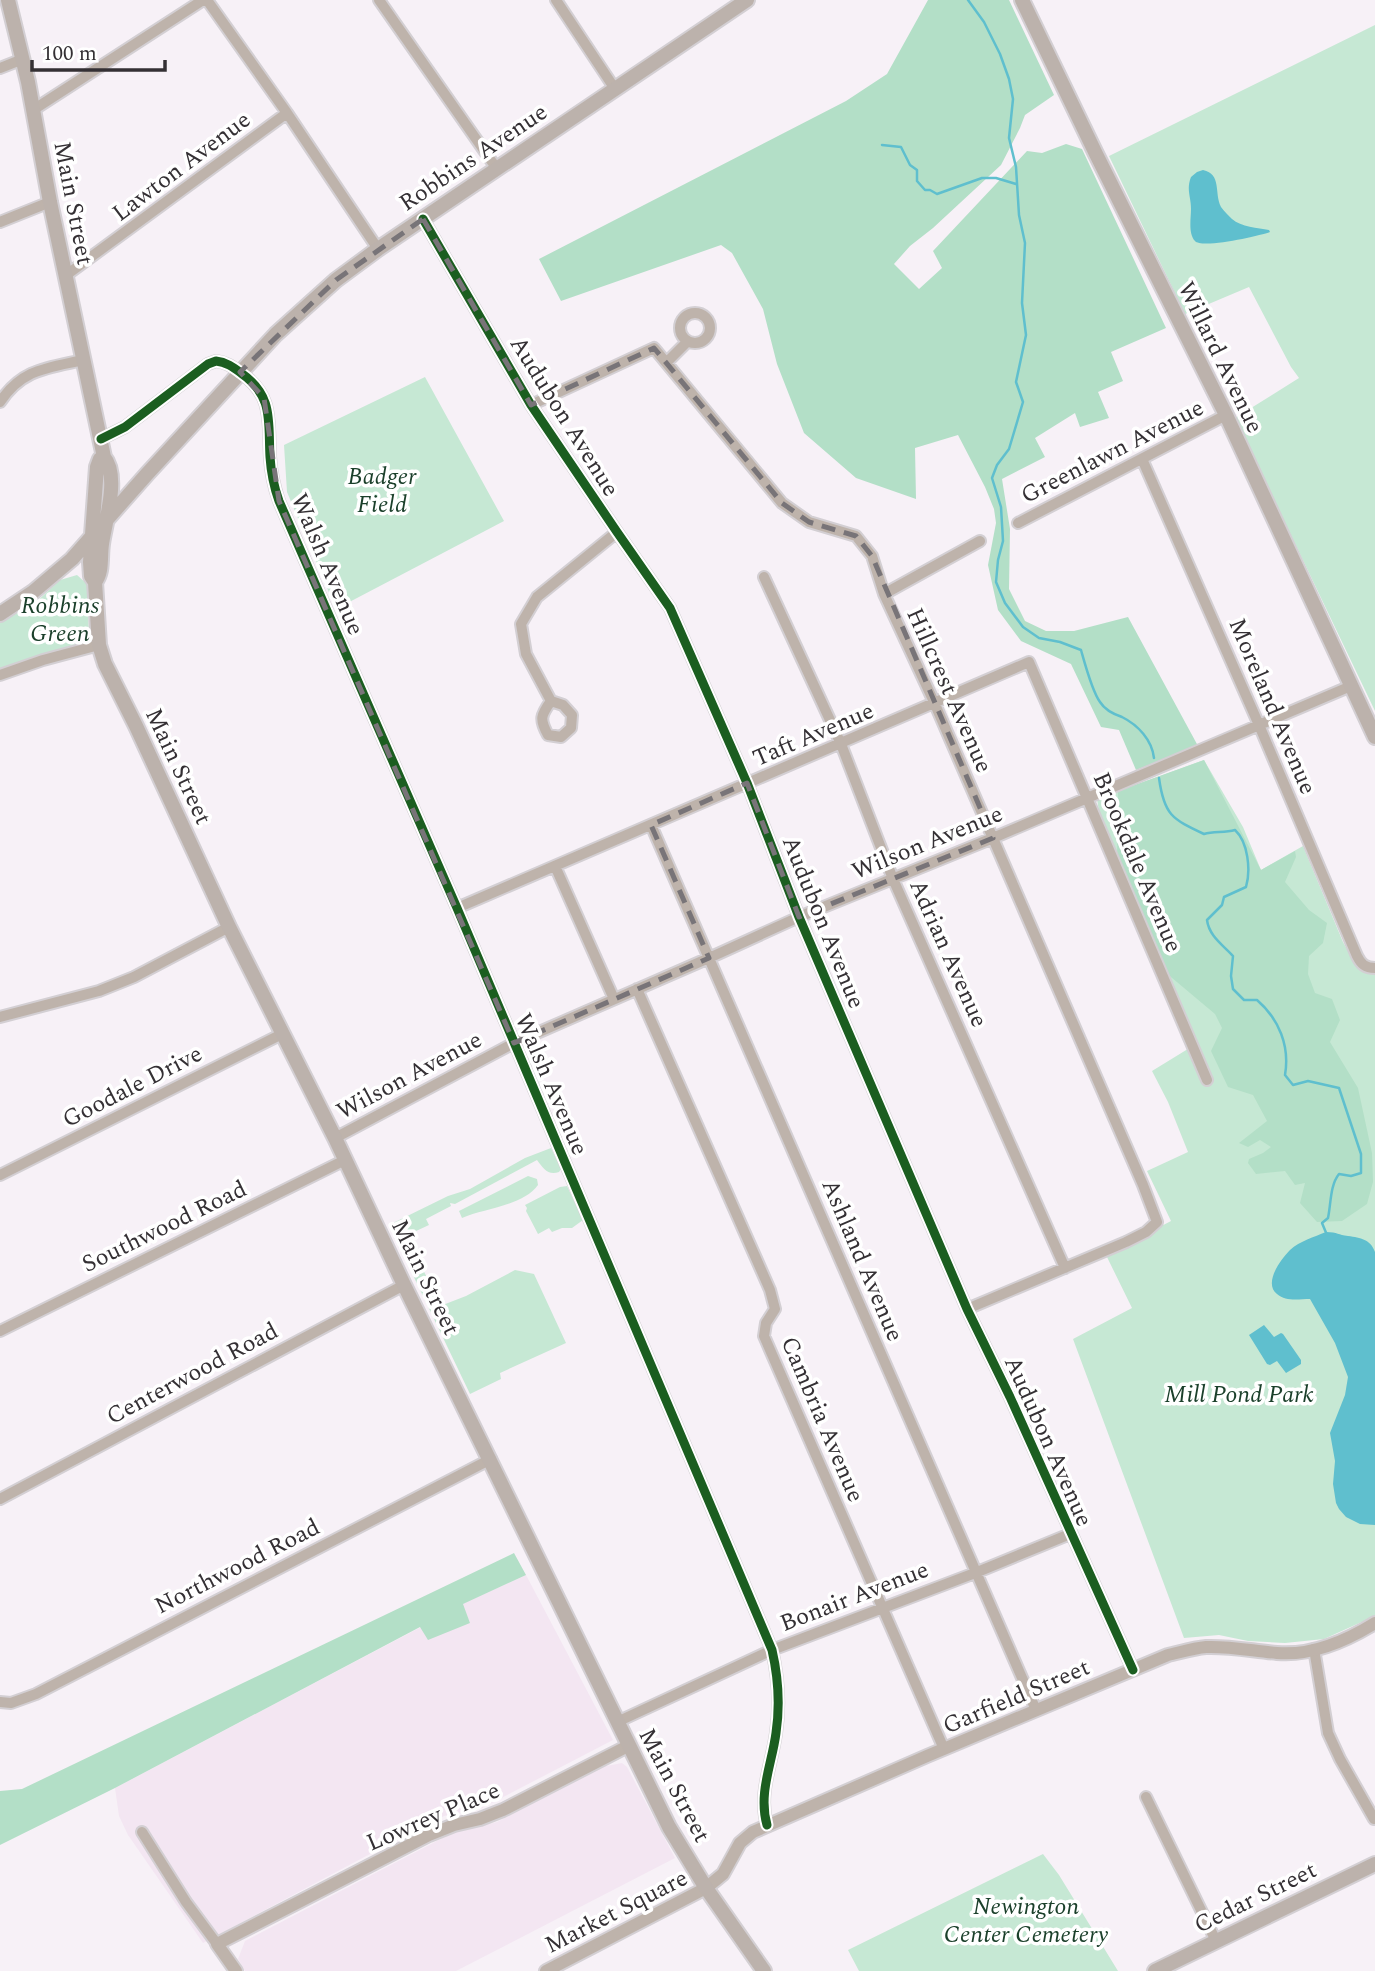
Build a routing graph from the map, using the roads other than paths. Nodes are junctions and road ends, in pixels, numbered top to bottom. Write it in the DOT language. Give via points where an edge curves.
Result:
graph roads {
  1 [pos="8,0"];
  2 [pos="205,0"];
  3 [pos="379,0"];
  4 [pos="556,0"];
  5 [pos="747,0"];
  6 [pos="1022,0"];
  7 [pos="730,5"];
  8 [pos="23,59"];
  9 [pos="0,68"];
  10 [pos="615,89"];
  11 [pos="33,110"];
  12 [pos="287,113"];
  13 [pos="497,169"];
  14 [pos="50,202"];
  15 [pos="423,219"];
  16 [pos="0,222"];
  17 [pos="378,249"];
  18 [pos="65,276"];
  19 [pos="687,342"];
  20 [pos="83,360"];
  21 [pos="667,362"];
  22 [pos="240,372"];
  23 [pos="0,402"];
  24 [pos="531,405"];
  25 [pos="1226,415"];
  26 [pos="101,439"];
  27 [pos="104,457"];
  28 [pos="1142,459"];
  29 [pos="108,518"];
  30 [pos="1018,523"];
  31 [pos="617,532"];
  32 [pos="92,536"];
  33 [pos="980,541"];
  34 [pos="764,577"];
  35 [pos="95,582"];
  36 [pos="884,594"];
  37 [pos="0,614"];
  38 [pos="99,645"];
  39 [pos="1029,662"];
  40 [pos="0,675"];
  41 [pos="1351,686"];
  42 [pos="551,701"];
  43 [pos="934,702"];
  44 [pos="1259,725"];
  45 [pos="1375,737"];
  46 [pos="841,744"];
  47 [pos="747,783"];
  48 [pos="1087,798"];
  49 [pos="651,825"];
  50 [pos="993,838"];
  51 [pos="555,866"];
  52 [pos="893,879"];
  53 [pos="457,908"];
  54 [pos="799,917"];
  55 [pos="229,927"];
  56 [pos="709,958"];
  57 [pos="1371,968"];
  58 [pos="638,989"];
  59 [pos="614,999"];
  60 [pos="0,1017"];
  61 [pos="282,1034"];
  62 [pos="514,1043"];
  63 [pos="1207,1080"];
  64 [pos="335,1138"];
  65 [pos="345,1160"];
  66 [pos="0,1175"];
  67 [pos="1065,1268"];
  68 [pos="404,1285"];
  69 [pos="967,1309"];
  70 [pos="0,1331"];
  71 [pos="491,1459"];
  72 [pos="0,1499"];
  73 [pos="1070,1534"];
  74 [pos="975,1573"];
  75 [pos="881,1608"];
  76 [pos="1375,1622"];
  77 [pos="1314,1649"];
  78 [pos="772,1650"];
  79 [pos="1133,1670"];
  80 [pos="0,1702"];
  81 [pos="1036,1710"];
  82 [pos="617,1722"];
  83 [pos="628,1746"];
  84 [pos="944,1749"];
  85 [pos="1146,1797"];
  86 [pos="1374,1819"];
  87 [pos="768,1825"];
  88 [pos="142,1832"];
  89 [pos="1375,1864"];
  90 [pos="706,1888"];
  91 [pos="1216,1941"];
  92 [pos="217,1944"];
  93 [pos="236,1971"];
  94 [pos="546,1971"];
  95 [pos="764,1971"];
  96 [pos="1155,1971"];
  1 -- 8 [label="main road, Main Street"];
  2 -- 11 [label="street"];
  2 -- 12 [label="street"];
  3 -- 13 [label="street"];
  4 -- 10 [label="street"];
  5 -- 7 [label="main road, Robbins Avenue"];
  6 -- 25 [label="main road, Willard Avenue"];
  7 -- 10 [label="main road, Robbins Avenue"];
  8 -- 9 [label="street"];
  8 -- 11 [label="main road, Main Street"];
  10 -- 13 [label="main road, Robbins Avenue"];
  11 -- 14 [label="main road, Main Street"];
  12 -- 17 [label="street"];
  12 -- 18 [label="street, Lawton Avenue"];
  13 -- 15 [label="main road, Robbins Avenue"];
  14 -- 16 [label="street"];
  14 -- 18 [label="main road, Main Street"];
  15 -- 17 [label="main road, Robbins Avenue"];
  15 -- 24 [label="street, Audubon Avenue"];
  17 -- 22 [label="main road, Robbins Avenue" via="299,312"];
  18 -- 20 [label="main road, Main Street"];
  19 -- 21 [label="street"];
  20 -- 23 [label="street" via="29,373"];
  20 -- 26 [label="main road, Main Street"];
  21 -- 24 [label="street" via="653,348"];
  21 -- 36 [label="street, Hillcrest Avenue" via="782,503 809,522 856,536 872,556"];
  22 -- 26 [label="street" via="221,361 212,362 125,427"];
  22 -- 29 [label="main road, Robbins Avenue"];
  22 -- 53 [label="street, Walsh Avenue" via="264,398 279,501"];
  24 -- 31 [label="street, Audubon Avenue"];
  25 -- 28 [label="street, Greenlawn Avenue"];
  25 -- 41 [label="main road, Willard Avenue"];
  26 -- 27 [label="main road, Main Street"];
  27 -- 29 [label="main road, Main Street" via="110,474"];
  27 -- 32 [label="main road" via="97,467"];
  28 -- 30 [label="street, Greenlawn Avenue"];
  28 -- 44 [label="street, Moreland Avenue"];
  29 -- 32 [label="main road, Robbins Avenue"];
  29 -- 35 [label="main road, Main Street" via="100,575"];
  31 -- 42 [label="street" via="537,597 521,625 526,654"];
  31 -- 47 [label="street, Audubon Avenue" via="670,608"];
  32 -- 35 [label="main road" via="90,571"];
  32 -- 37 [label="main road, Robbins Avenue" via="72,559"];
  33 -- 36 [label="street"];
  34 -- 46 [label="street, Adrian Avenue"];
  35 -- 38 [label="main road, Main Street"];
  36 -- 43 [label="street, Hillcrest Avenue"];
  38 -- 40 [label="street"];
  38 -- 55 [label="main road, Main Street"];
  39 -- 43 [label="street, Taft Avenue"];
  39 -- 48 [label="street, Brookdale Avenue"];
  41 -- 44 [label="street, Wilson Avenue"];
  41 -- 45 [label="main road, Willard Avenue"];
  43 -- 46 [label="street, Taft Avenue"];
  43 -- 50 [label="street, Hillcrest Avenue"];
  44 -- 48 [label="street, Wilson Avenue"];
  44 -- 57 [label="street, Moreland Avenue" via="1360,964"];
  46 -- 47 [label="street, Taft Avenue"];
  46 -- 52 [label="street, Adrian Avenue"];
  47 -- 49 [label="street, Taft Avenue"];
  47 -- 54 [label="street, Audubon Avenue"];
  48 -- 50 [label="street, Wilson Avenue"];
  48 -- 63 [label="street, Brookdale Avenue"];
  49 -- 51 [label="street, Taft Avenue"];
  49 -- 56 [label="street, Ashland Avenue"];
  50 -- 52 [label="street, Wilson Avenue"];
  50 -- 67 [label="street, Hillcrest Avenue" via="1156,1216 1157,1223 1146,1232"];
  51 -- 53 [label="street, Taft Avenue"];
  51 -- 59 [label="street"];
  52 -- 54 [label="street, Wilson Avenue"];
  52 -- 67 [label="street, Adrian Avenue"];
  53 -- 62 [label="street, Walsh Avenue"];
  54 -- 56 [label="street, Wilson Avenue"];
  54 -- 69 [label="street, Audubon Avenue"];
  55 -- 60 [label="street" via="99,991"];
  55 -- 61 [label="main road, Main Street"];
  56 -- 58 [label="street, Wilson Avenue"];
  56 -- 74 [label="street, Ashland Avenue"];
  58 -- 59 [label="street, Wilson Avenue"];
  58 -- 75 [label="street, Cambria Avenue" via="770,1290 775,1309 764,1336"];
  59 -- 62 [label="street, Wilson Avenue"];
  61 -- 64 [label="main road, Main Street"];
  61 -- 66 [label="street, Goodale Drive"];
  62 -- 64 [label="street, Wilson Avenue"];
  62 -- 78 [label="street, Walsh Avenue"];
  64 -- 65 [label="main road, Main Street"];
  65 -- 68 [label="main road, Main Street"];
  65 -- 70 [label="street, Southwood Road"];
  67 -- 69 [label="street"];
  68 -- 71 [label="main road, Main Street"];
  68 -- 72 [label="street, Centerwood Road"];
  69 -- 73 [label="street, Audubon Avenue"];
  71 -- 80 [label="street, Northwood Road" via="36,1694 12,1703"];
  71 -- 82 [label="main road, Main Street"];
  73 -- 74 [label="street, Bonair Avenue"];
  73 -- 79 [label="street, Audubon Avenue"];
  74 -- 75 [label="street, Bonair Avenue"];
  74 -- 81 [label="street, Ashland Avenue"];
  75 -- 78 [label="street, Bonair Avenue"];
  75 -- 84 [label="street, Cambria Avenue"];
  76 -- 77 [label="street, Garfield Street" via="1340,1642"];
  77 -- 79 [label="street, Garfield Street" via="1280,1653 1203,1647"];
  77 -- 86 [label="street" via="1328,1733"];
  78 -- 82 [label="street, Bonair Avenue"];
  78 -- 87 [label="street, Walsh Avenue" via="777,1729 763,1800"];
  79 -- 81 [label="street, Garfield Street"];
  81 -- 84 [label="street, Garfield Street"];
  82 -- 83 [label="main road, Main Street"];
  83 -- 90 [label="main road, Main Street"];
  83 -- 92 [label="street, Lowrey Place" via="503,1810 429,1835"];
  84 -- 87 [label="street, Garfield Street"];
  85 -- 91 [label="street"];
  87 -- 90 [label="street, Garfield Street" via="744,1838 723,1874"];
  88 -- 92 [label="street"];
  89 -- 91 [label="main road, Cedar Street"];
  90 -- 94 [label="street, Market Square"];
  90 -- 95 [label="main road, Main Street"];
  91 -- 96 [label="main road, Cedar Street"];
  92 -- 93 [label="street"];
}
